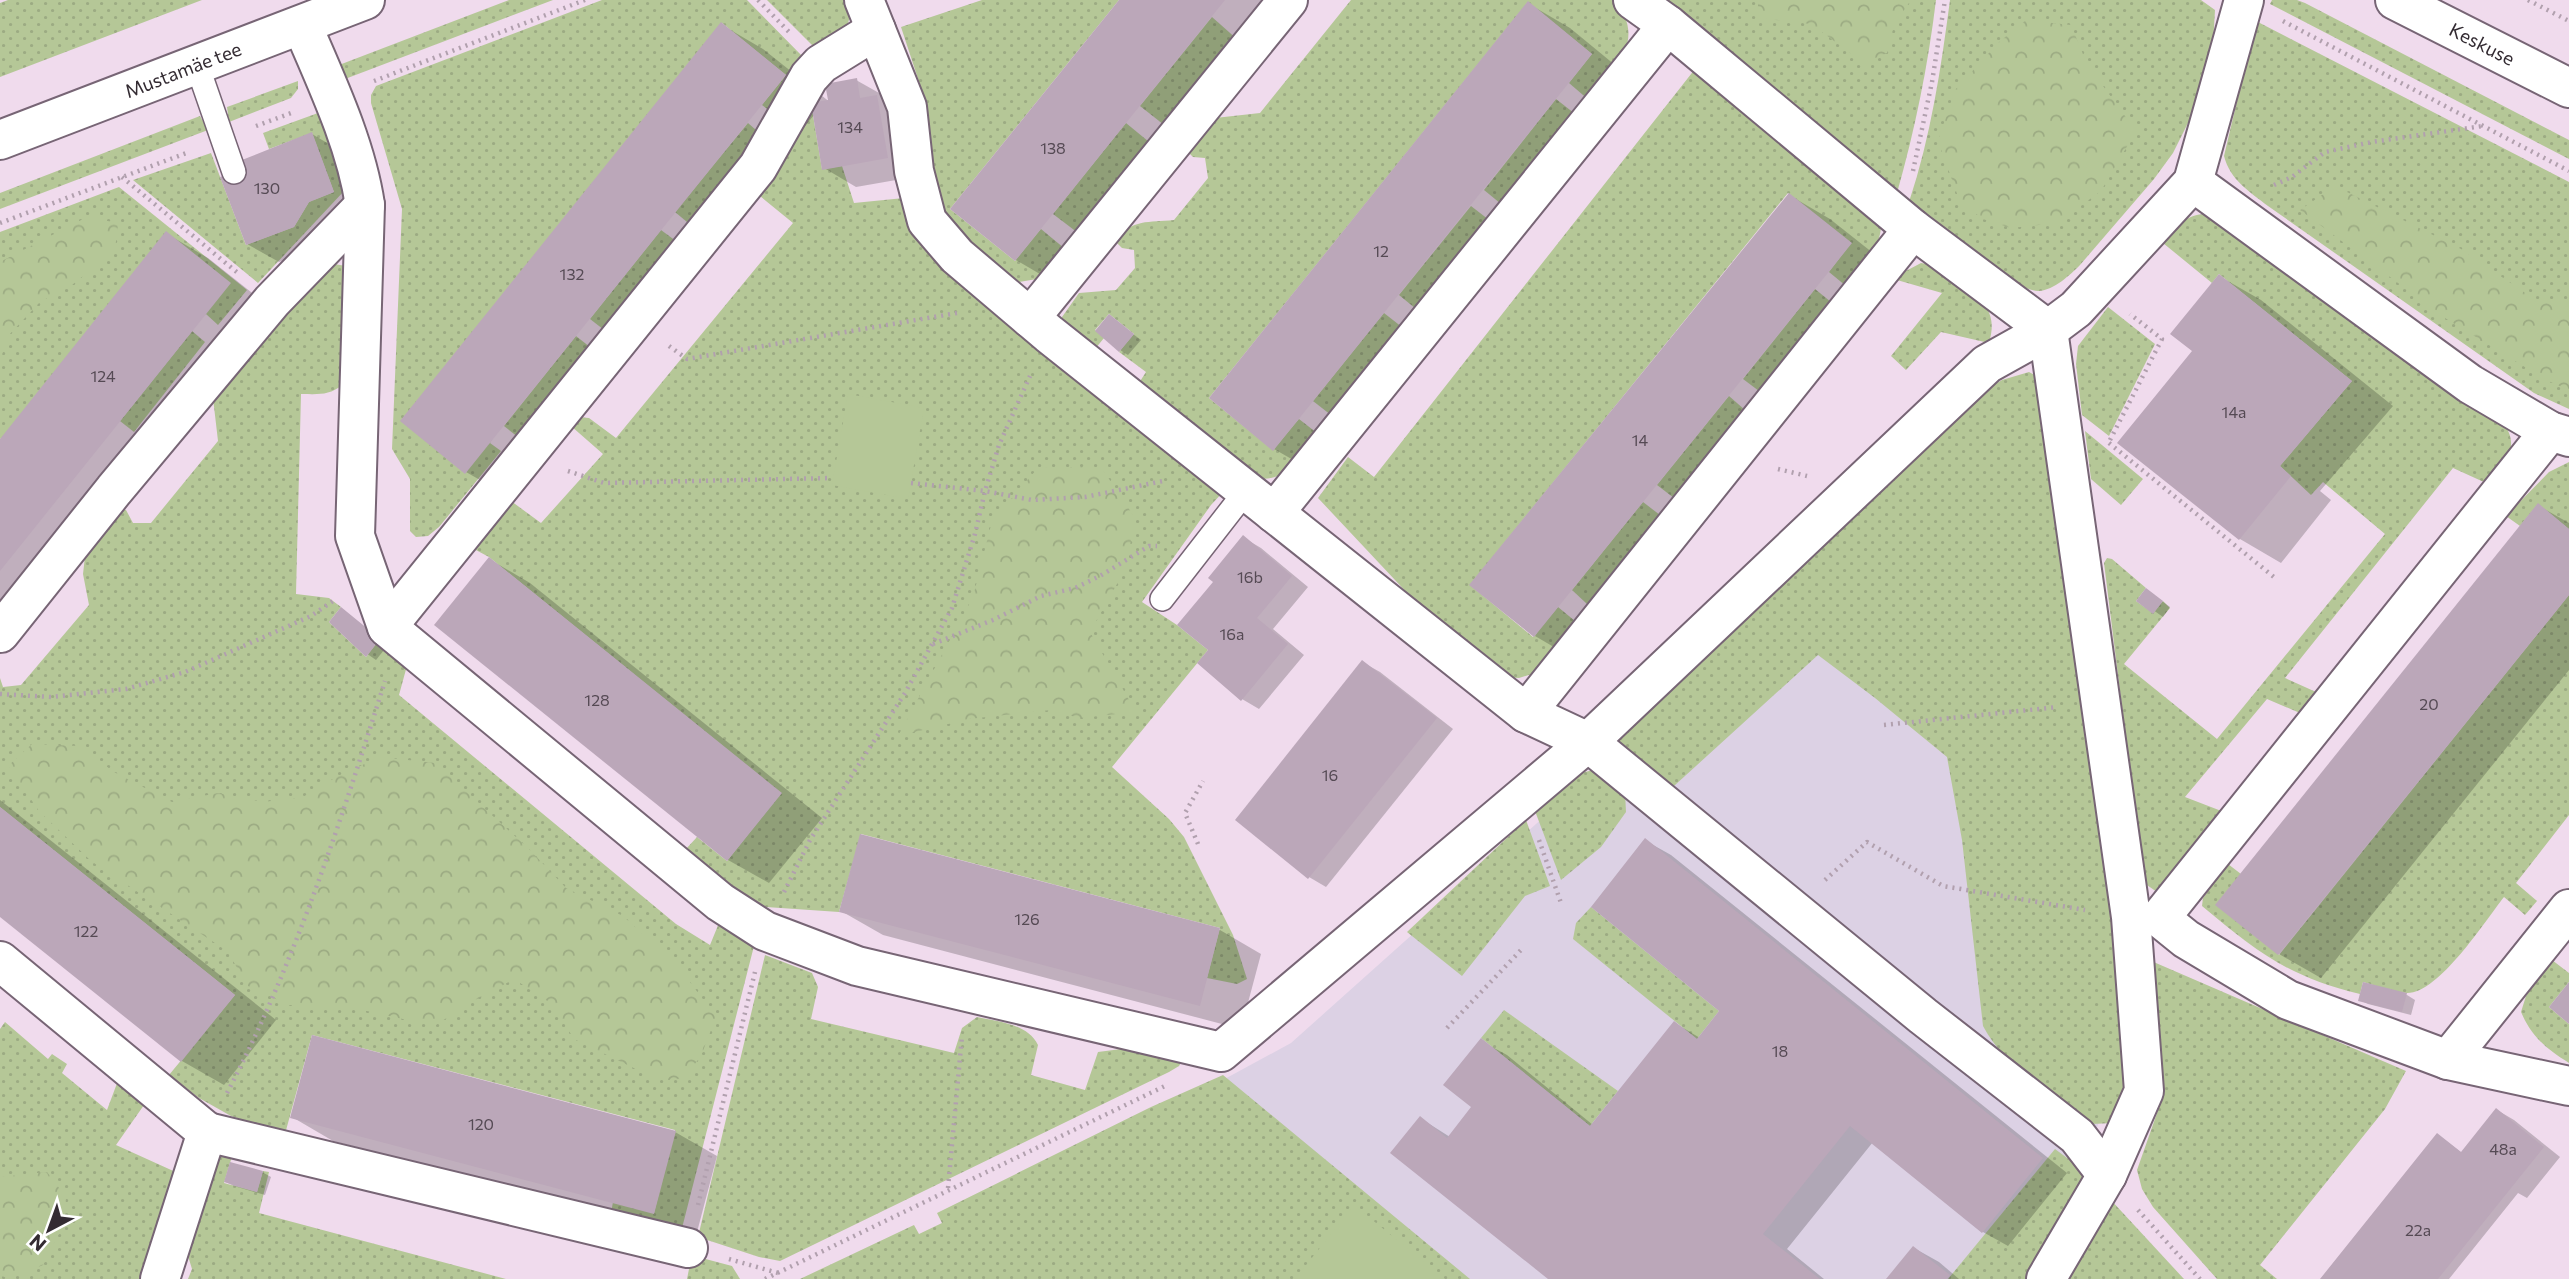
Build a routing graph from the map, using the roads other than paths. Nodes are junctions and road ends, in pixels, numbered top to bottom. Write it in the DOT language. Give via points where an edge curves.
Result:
graph roads {
  1 [pos="365,0"];
  2 [pos="1287,0"];
  3 [pos="1633,0"];
  4 [pos="2395,0"];
  5 [pos="2243,1"];
  6 [pos="870,15"];
  7 [pos="302,25"];
  8 [pos="1668,25"];
  9 [pos="197,65"];
  10 [pos="2569,88"];
  11 [pos="0,140"];
  12 [pos="234,172"];
  13 [pos="2193,182"];
  14 [pos="365,205"];
  15 [pos="1904,222"];
  16 [pos="1040,326"];
  17 [pos="2048,330"];
  18 [pos="2560,434"];
  19 [pos="1250,494"];
  20 [pos="1162,599"];
  21 [pos="393,632"];
  22 [pos="0,633"];
  23 [pos="1526,713"];
  24 [pos="1588,742"];
  25 [pos="2569,909"];
  26 [pos="2145,918"];
  27 [pos="0,961"];
  28 [pos="2448,1060"];
  29 [pos="2569,1086"];
  30 [pos="207,1132"];
  31 [pos="2107,1175"];
  32 [pos="688,1248"];
  33 [pos="160,1279"];
  34 [pos="2046,1279"];
  1 -- 7 [label="street, Mustamäe tee"];
  2 -- 16 [label="street"];
  3 -- 8 [label="street"];
  4 -- 10 [label="street, Keskuse"];
  5 -- 13 [label="street"];
  6 -- 16 [label="street" via="907,107 914,171 927,221 957,256"];
  6 -- 21 [label="street" via="809,77 758,167 525,457"];
  7 -- 9 [label="street, Mustamäe tee"];
  7 -- 14 [label="street" via="362,180"];
  8 -- 15 [label="street"];
  8 -- 19 [label="street"];
  9 -- 11 [label="street, Mustamäe tee"];
  9 -- 12 [label="lane"];
  13 -- 17 [label="street" via="2076,309"];
  13 -- 18 [label="street" via="2470,384"];
  14 -- 21 [label="street" via="355,536"];
  14 -- 22 [label="street" via="272,301"];
  15 -- 17 [label="street"];
  15 -- 23 [label="street" via="1729,457"];
  16 -- 19 [label="street"];
  17 -- 24 [label="street" via="1987,364"];
  17 -- 26 [label="street" via="2101,702"];
  18 -- 26 [label="street"];
  19 -- 20 [label="lane"];
  19 -- 23 [label="street"];
  21 -- 24 [label="street" via="720,902 765,931 857,966 1221,1052"];
  23 -- 24 [label="street"];
  24 -- 31 [label="street" via="2077,1136"];
  25 -- 28 [label="street"];
  26 -- 28 [label="street" via="2288,1000"];
  26 -- 31 [label="street" via="2144,1091"];
  27 -- 30 [label="street"];
  28 -- 29 [label="street"];
  30 -- 32 [label="street"];
  30 -- 33 [label="street"];
  31 -- 34 [label="street"];
}
